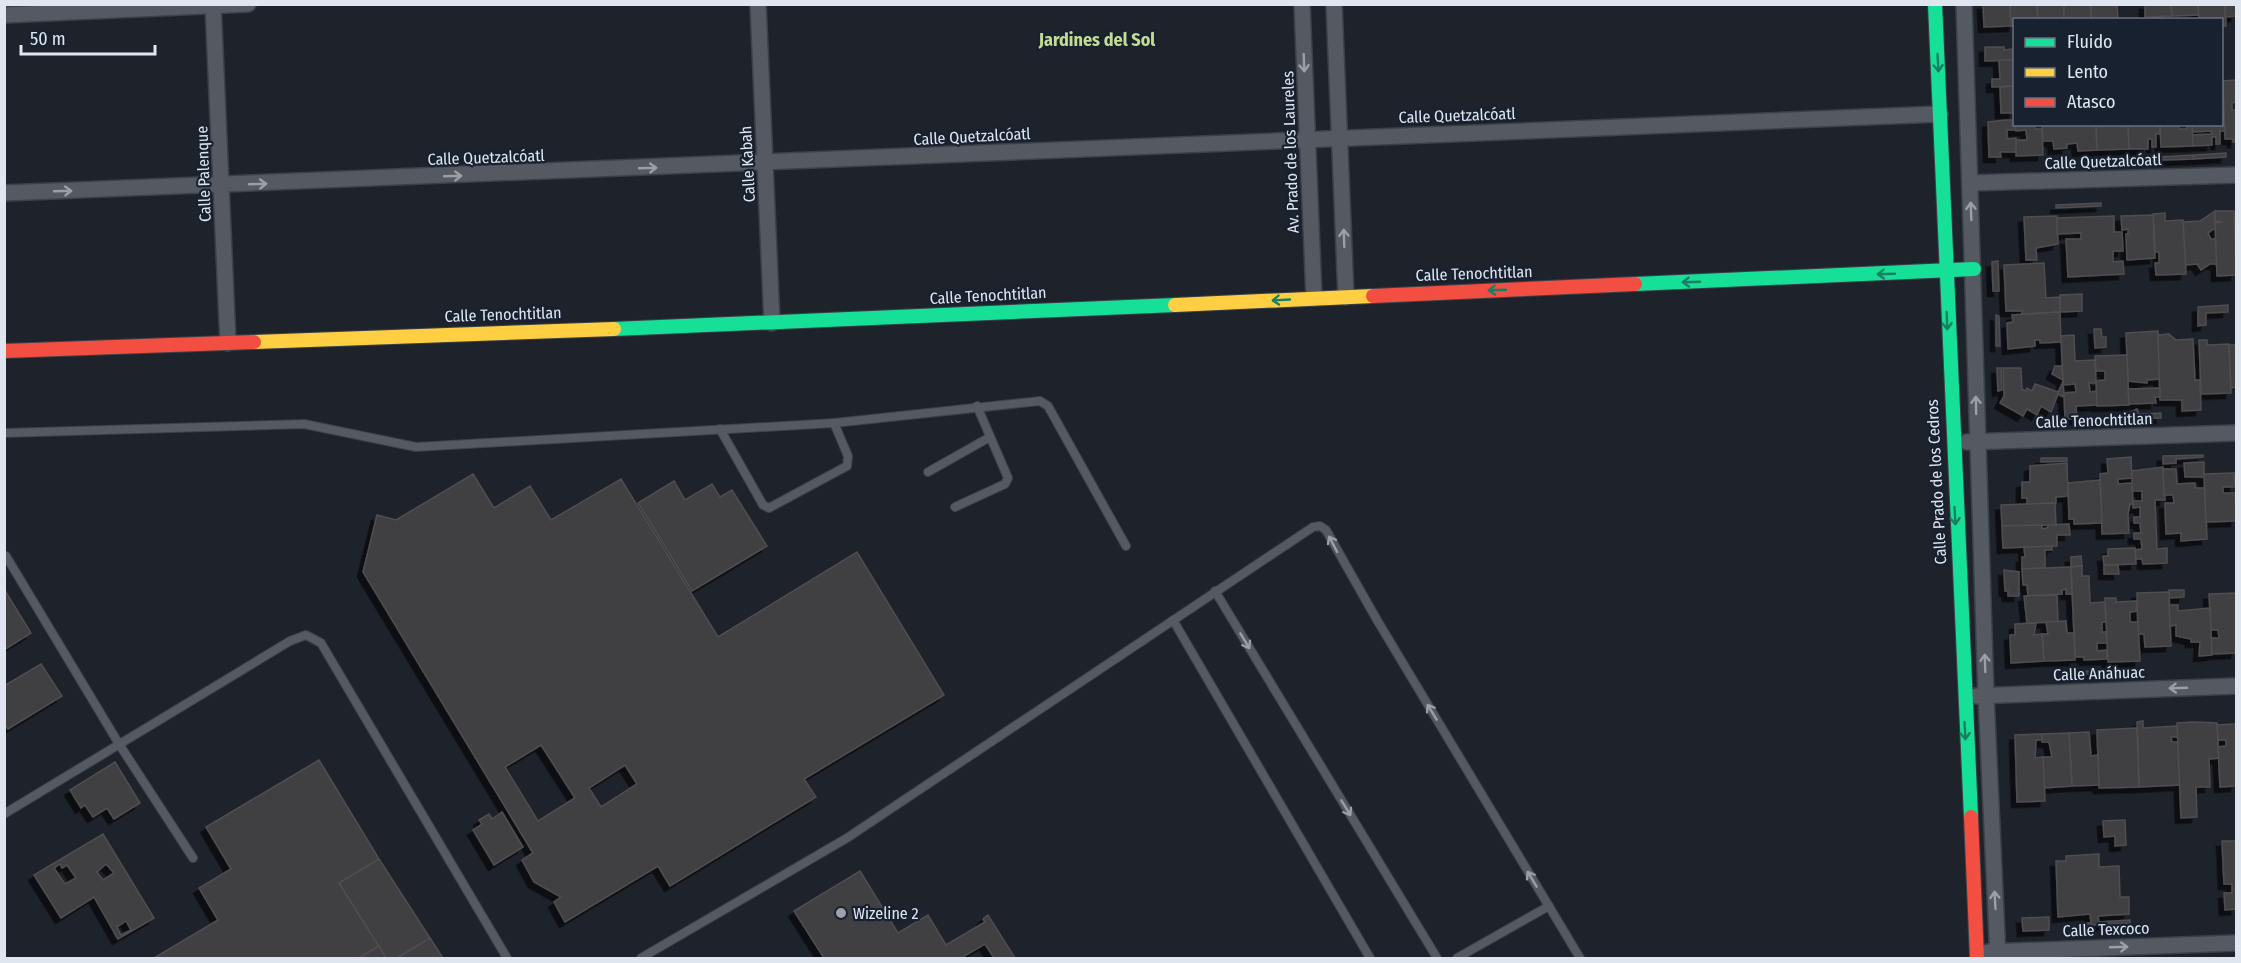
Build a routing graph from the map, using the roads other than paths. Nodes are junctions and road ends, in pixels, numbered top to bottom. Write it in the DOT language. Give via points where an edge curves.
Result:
graph roads {
  1 [pos="248,4"];
  2 [pos="758,4"];
  3 [pos="1302,4"];
  4 [pos="1334,4"];
  5 [pos="1935,4"];
  6 [pos="1964,4"];
  7 [pos="213,5"];
  8 [pos="4,15"];
  9 [pos="1940,114"];
  10 [pos="1340,138"];
  11 [pos="1308,139"];
  12 [pos="765,164"];
  13 [pos="2236,175"];
  14 [pos="1970,183"];
  15 [pos="221,185"];
  16 [pos="4,193"];
  17 [pos="1974,269"];
  18 [pos="1945,271"];
  19 [pos="1346,297"];
  20 [pos="1314,298"];
  21 [pos="772,323"];
  22 [pos="228,343"];
  23 [pos="4,351"];
  24 [pos="976,406"];
  25 [pos="834,423"];
  26 [pos="720,429"];
  27 [pos="4,433"];
  28 [pos="2236,433"];
  29 [pos="990,437"];
  30 [pos="1977,442"];
  31 [pos="1952,443"];
  32 [pos="928,472"];
  33 [pos="955,507"];
  34 [pos="1126,546"];
  35 [pos="6,556"];
  36 [pos="1215,591"];
  37 [pos="1173,620"];
  38 [pos="2236,686"];
  39 [pos="1986,696"];
  40 [pos="1964,697"];
  41 [pos="119,744"];
  42 [pos="4,814"];
  43 [pos="193,858"];
  44 [pos="1549,906"];
  45 [pos="2236,943"];
  46 [pos="2147,952"];
  47 [pos="1977,955"];
  48 [pos="1998,955"];
  49 [pos="507,958"];
  50 [pos="641,958"];
  51 [pos="1370,958"];
  52 [pos="1437,958"];
  53 [pos="1457,958"];
  54 [pos="1580,958"];
  1 -- 7 [label="street"];
  2 -- 12 [label="street, Calle Kabah"];
  3 -- 11 [label="street, Av. Prado de los Laureles, one-way"];
  4 -- 10 [label="street"];
  5 -- 9 [label="street, Calle Prado de los Cedros, one-way"];
  6 -- 14 [label="street"];
  7 -- 8 [label="street"];
  7 -- 15 [label="street, Calle Palenque"];
  9 -- 10 [label="street, Calle Quetzalcóatl"];
  9 -- 18 [label="street, Calle Prado de los Cedros"];
  10 -- 11 [label="street, Calle Quetzalcóatl"];
  19 -- 10 [label="street, one-way"];
  11 -- 12 [label="street, Calle Quetzalcóatl"];
  11 -- 20 [label="street, Av. Prado de los Laureles"];
  15 -- 12 [label="street, Calle Quetzalcóatl, one-way"];
  12 -- 21 [label="street, Calle Kabah"];
  13 -- 14 [label="street, Calle Quetzalcóatl"];
  17 -- 14 [label="street, one-way"];
  16 -- 15 [label="street, Calle Quetzalcóatl, one-way"];
  15 -- 22 [label="street, Calle Palenque"];
  17 -- 18 [label="street, Calle Tenochtitlan"];
  30 -- 17 [label="street, one-way"];
  18 -- 19 [label="street, Calle Tenochtitlan, one-way"];
  18 -- 31 [label="street, Calle Prado de los Cedros, one-way"];
  19 -- 20 [label="street, Calle Tenochtitlan"];
  20 -- 21 [label="street, Calle Tenochtitlan, one-way"];
  21 -- 22 [label="street, Calle Tenochtitlan"];
  22 -- 23 [label="street, Calle Tenochtitlan"];
  24 -- 25 [label="lane"];
  24 -- 29 [label="lane"];
  24 -- 34 [label="lane" via="1040,401 1046,404"];
  25 -- 26 [label="lane"];
  25 -- 26 [label="lane" via="848,456 847,466 769,508 763,505"];
  26 -- 27 [label="lane" via="416,447 304,424"];
  28 -- 30 [label="street, Calle Tenochtitlan"];
  29 -- 32 [label="lane"];
  29 -- 33 [label="lane" via="1007,481"];
  30 -- 31 [label="street, Calle Tenochtitlan"];
  39 -- 30 [label="street, one-way"];
  31 -- 40 [label="street, Calle Prado de los Cedros, one-way"];
  35 -- 41 [label="lane"];
  36 -- 37 [label="lane"];
  44 -- 36 [label="lane, one-way" via="1324,527 1313,527"];
  36 -- 52 [label="lane, one-way"];
  37 -- 50 [label="lane" via="847,838"];
  37 -- 51 [label="lane"];
  38 -- 39 [label="street, Calle Anáhuac, one-way"];
  39 -- 40 [label="street, Calle Anáhuac"];
  48 -- 39 [label="street, one-way"];
  40 -- 47 [label="street, Calle Prado de los Cedros, one-way"];
  41 -- 42 [label="lane"];
  41 -- 43 [label="lane"];
  41 -- 49 [label="lane" via="290,641 306,635 314,638 321,643"];
  44 -- 53 [label="lane"];
  44 -- 54 [label="lane"];
  45 -- 46 [label="street, Calle Texcoco"];
  48 -- 46 [label="street, Calle Texcoco, one-way"];
  47 -- 48 [label="street, Calle Texcoco"];
}
